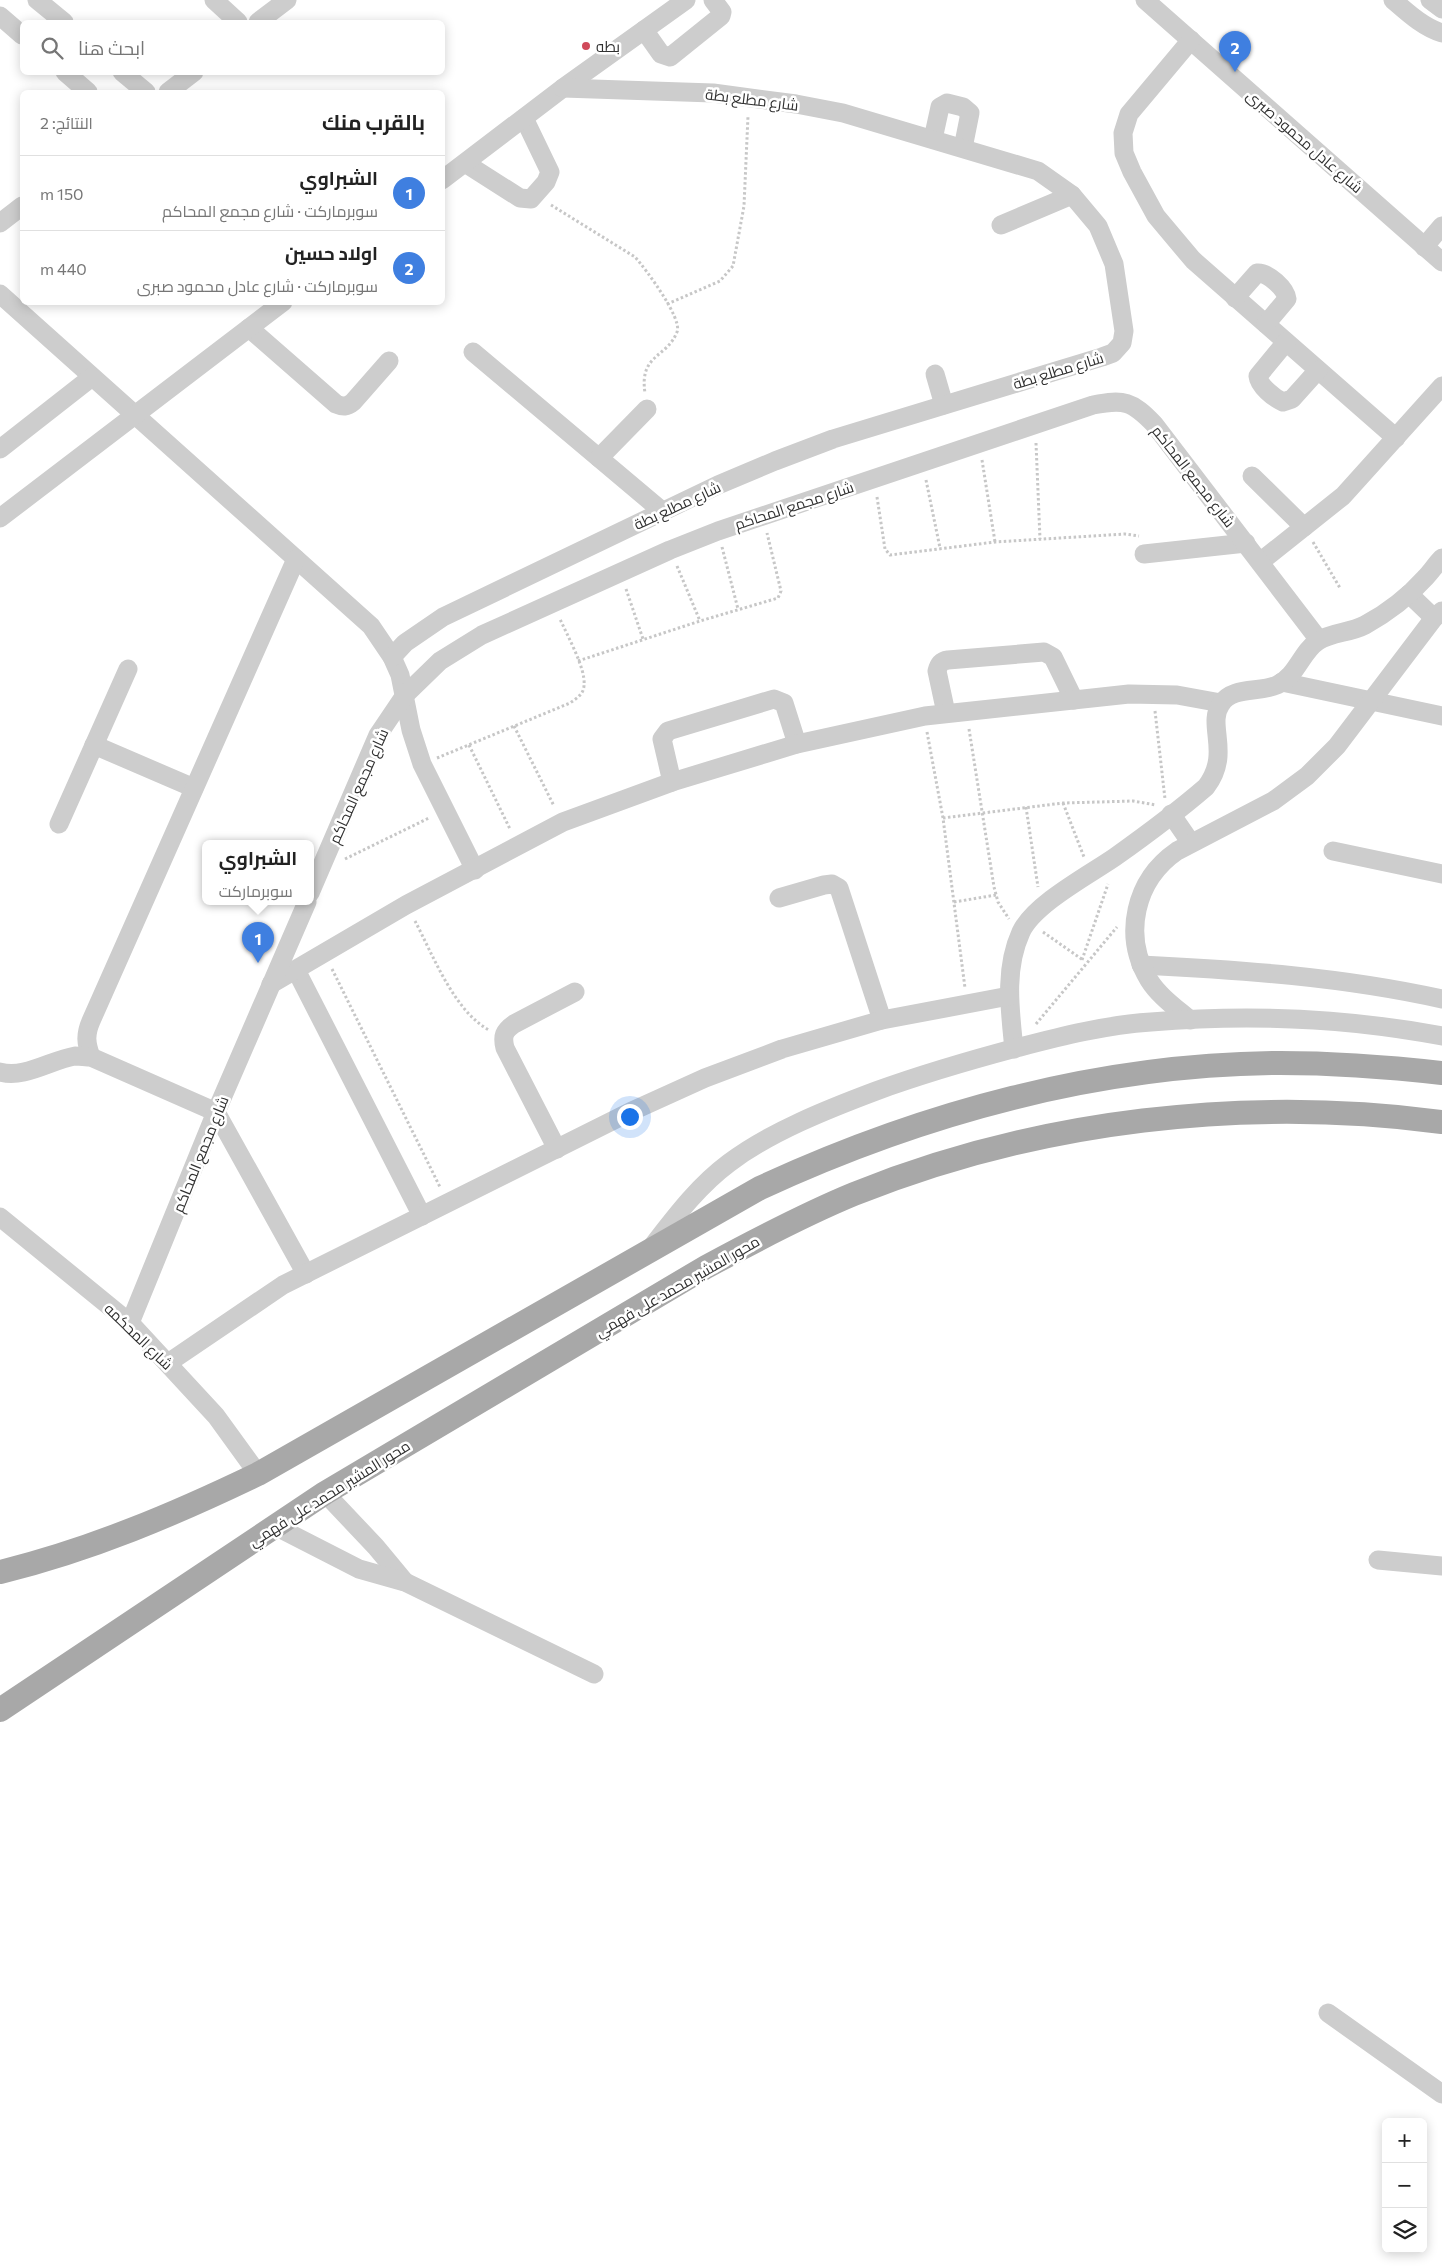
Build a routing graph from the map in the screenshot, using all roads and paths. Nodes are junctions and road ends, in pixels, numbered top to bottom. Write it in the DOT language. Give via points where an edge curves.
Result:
graph roads {
  1 [pos="37,0"];
  2 [pos="214,0"];
  3 [pos="287,0"];
  4 [pos="686,0"];
  5 [pos="713,0"];
  6 [pos="1145,0"];
  7 [pos="1393,0"];
  8 [pos="1430,0"];
  9 [pos="1442,9"];
  10 [pos="0,16"];
  11 [pos="62,20"];
  12 [pos="236,20"];
  13 [pos="261,20"];
  14 [pos="644,30"];
  15 [pos="20,33"];
  16 [pos="1442,33"];
  17 [pos="1190,40"];
  18 [pos="68,75"];
  19 [pos="126,75"];
  20 [pos="190,75"];
  21 [pos="563,88"];
  22 [pos="86,90"];
  23 [pos="144,90"];
  24 [pos="171,90"];
  25 [pos="749,97"];
  26 [pos="524,118"];
  27 [pos="933,139"];
  28 [pos="963,148"];
  29 [pos="465,163"];
  30 [pos="445,178"];
  31 [pos="535,195"];
  32 [pos="1072,195"];
  33 [pos="20,207"];
  34 [pos="2,217"];
  35 [pos="1001,225"];
  36 [pos="1442,226"];
  37 [pos="1424,247"];
  38 [pos="1442,262"];
  39 [pos="0,294"];
  40 [pos="1235,298"];
  41 [pos="667,304"];
  42 [pos="278,305"];
  43 [pos="1266,324"];
  44 [pos="249,328"];
  45 [pos="1286,342"];
  46 [pos="472,352"];
  47 [pos="389,361"];
  48 [pos="1318,370"];
  49 [pos="935,374"];
  50 [pos="92,377"];
  51 [pos="1442,386"];
  52 [pos="944,405"];
  53 [pos="647,409"];
  54 [pos="135,415"];
  55 [pos="1036,426"];
  56 [pos="1396,438"];
  57 [pos="980,444"];
  58 [pos="0,449"];
  59 [pos="599,458"];
  60 [pos="923,464"];
  61 [pos="1252,476"];
  62 [pos="874,479"];
  63 [pos="662,512"];
  64 [pos="762,515"];
  65 [pos="0,518"];
  66 [pos="1304,527"];
  67 [pos="718,531"];
  68 [pos="1040,539"];
  69 [pos="995,542"];
  70 [pos="1246,543"];
  71 [pos="1143,545"];
  72 [pos="940,548"];
  73 [pos="670,550"];
  74 [pos="1442,558"];
  75 [pos="296,559"];
  76 [pos="1260,562"];
  77 [pos="620,572"];
  78 [pos="1340,588"];
  79 [pos="1409,594"];
  80 [pos="553,602"];
  81 [pos="738,610"];
  82 [pos="1438,614"];
  83 [pos="700,621"];
  84 [pos="643,639"];
  85 [pos="1319,640"];
  86 [pos="392,657"];
  87 [pos="578,661"];
  88 [pos="128,669"];
  89 [pos="1282,682"];
  90 [pos="1152,693"];
  91 [pos="405,695"];
  92 [pos="1074,700"];
  93 [pos="1371,700"];
  94 [pos="1221,703"];
  95 [pos="967,711"];
  96 [pos="946,713"];
  97 [pos="924,716"];
  98 [pos="1442,716"];
  99 [pos="514,726"];
  100 [pos="797,744"];
  101 [pos="469,745"];
  102 [pos="94,746"];
  103 [pos="422,764"];
  104 [pos="672,782"];
  105 [pos="194,788"];
  106 [pos="1063,803"];
  107 [pos="1026,807"];
  108 [pos="444,810"];
  109 [pos="1169,812"];
  110 [pos="981,813"];
  111 [pos="943,818"];
  112 [pos="563,822"];
  113 [pos="59,824"];
  114 [pos="1191,843"];
  115 [pos="517,845"];
  116 [pos="1333,851"];
  117 [pos="1118,855"];
  118 [pos="475,870"];
  119 [pos="320,871"];
  120 [pos="1090,874"];
  121 [pos="1442,874"];
  122 [pos="314,884"];
  123 [pos="996,895"];
  124 [pos="779,898"];
  125 [pos="954,902"];
  126 [pos="1138,902"];
  127 [pos="306,905"];
  128 [pos="406,905"];
  129 [pos="1042,907"];
  130 [pos="1025,926"];
  131 [pos="324,953"];
  132 [pos="1082,960"];
  133 [pos="1086,963"];
  134 [pos="1141,965"];
  135 [pos="296,970"];
  136 [pos="271,984"];
  137 [pos="576,992"];
  138 [pos="1009,996"];
  139 [pos="1442,999"];
  140 [pos="967,1004"];
  141 [pos="882,1020"];
  142 [pos="1190,1020"];
  143 [pos="1442,1036"];
  144 [pos="503,1038"];
  145 [pos="1015,1049"];
  146 [pos="91,1057"];
  147 [pos="0,1072"];
  148 [pos="1442,1073"];
  149 [pos="216,1112"];
  150 [pos="1442,1122"];
  151 [pos="557,1149"];
  152 [pos="448,1204"];
  153 [pos="422,1216"];
  154 [pos="0,1217"];
  155 [pos="649,1251"];
  156 [pos="306,1274"];
  157 [pos="130,1323"];
  158 [pos="168,1363"];
  159 [pos="258,1474"];
  160 [pos="325,1493"];
  161 [pos="275,1526"];
  162 [pos="1378,1560"];
  163 [pos="1442,1566"];
  164 [pos="0,1572"];
  165 [pos="406,1582"];
  166 [pos="594,1674"];
  167 [pos="0,1710"];
  168 [pos="1328,2014"];
  169 [pos="1442,2094"];
  1 -- 11 [label="street"];
  2 -- 12 [label="street"];
  3 -- 13 [label="street"];
  4 -- 14 [label="street"];
  5 -- 14 [label="street" via="722,16 670,57 661,54"];
  6 -- 17 [label="street, شارع عادل محمود صبرى"];
  7 -- 16 [label="street" via="1433,31"];
  8 -- 9 [label="street"];
  10 -- 15 [label="street"];
  14 -- 21 [label="street"];
  17 -- 37 [label="street, شارع عادل محمود صبرى"];
  17 -- 40 [label="street" via="1129,114 1123,133 1124,153 1156,216 1193,260"];
  18 -- 22 [label="street"];
  19 -- 23 [label="street"];
  20 -- 24 [label="street"];
  21 -- 25 [label="street, شارع مطلع بطة" via="677,91"];
  21 -- 26 [label="street"];
  25 -- 27 [label="street, شارع مطلع بطة" via="843,113"];
  25 -- 41 [label="path" via="745,199 733,266 720,281"];
  26 -- 29 [label="street"];
  26 -- 31 [label="street" via="550,172 550,178"];
  27 -- 28 [label="street, شارع مطلع بطة"];
  27 -- 28 [label="street" via="940,108 947,103 963,107 970,113"];
  28 -- 32 [label="street, شارع مطلع بطة" via="1038,172"];
  29 -- 30 [label="street"];
  29 -- 31 [label="street" via="520,198 531,199"];
  31 -- 41 [label="path" via="627,250 642,264"];
  32 -- 35 [label="street"];
  32 -- 52 [label="street, شارع مطلع بطة" via="1098,226 1114,264 1124,330 1122,343 1102,357"];
  33 -- 34 [label="street"];
  36 -- 37 [label="street"];
  37 -- 38 [label="street, شارع عادل محمود صبرى"];
  39 -- 50 [label="street"];
  40 -- 43 [label="street"];
  40 -- 43 [label="street" via="1257,273 1265,274 1285,292 1287,299"];
  41 -- 53 [label="path" via="676,318 678,331 645,372"];
  42 -- 44 [label="street"];
  43 -- 45 [label="street"];
  44 -- 47 [label="street" via="342,406 353,402"];
  44 -- 54 [label="street"];
  45 -- 48 [label="street"];
  45 -- 48 [label="street" via="1258,376 1261,384 1279,400 1292,399"];
  46 -- 59 [label="street"];
  48 -- 56 [label="street"];
  49 -- 52 [label="street"];
  50 -- 54 [label="street"];
  50 -- 58 [label="street"];
  51 -- 56 [label="street"];
  52 -- 63 [label="street, شارع مطلع بطة" via="833,439 775,461"];
  53 -- 59 [label="street"];
  54 -- 65 [label="street"];
  54 -- 75 [label="street"];
  55 -- 57 [label="street, شارع مجمع المحاكم"];
  55 -- 68 [label="path"];
  55 -- 70 [label="street, شارع مجمع المحاكم" via="1116,400 1138,407"];
  56 -- 66 [label="street" via="1343,496"];
  57 -- 60 [label="street, شارع مجمع المحاكم"];
  57 -- 69 [label="path"];
  59 -- 63 [label="street"];
  60 -- 62 [label="street, شارع مجمع المحاكم"];
  60 -- 72 [label="path"];
  61 -- 66 [label="street"];
  62 -- 64 [label="street, شارع مجمع المحاكم"];
  62 -- 72 [label="path" via="887,552 894,556"];
  63 -- 86 [label="street, شارع مطلع بطة" via="443,617 405,643"];
  64 -- 67 [label="street, شارع مجمع المحاكم"];
  64 -- 81 [label="path" via="780,595 775,600"];
  66 -- 76 [label="street"];
  66 -- 78 [label="path"];
  67 -- 73 [label="street, شارع مجمع المحاكم"];
  67 -- 81 [label="path"];
  68 -- 69 [label="path"];
  68 -- 71 [label="path" via="1125,534"];
  69 -- 72 [label="path"];
  70 -- 71 [label="street"];
  70 -- 76 [label="street, شارع مجمع المحاكم"];
  73 -- 77 [label="street, شارع مجمع المحاكم"];
  73 -- 83 [label="path"];
  74 -- 79 [label="street"];
  75 -- 86 [label="street" via="371,626"];
  75 -- 105 [label="street"];
  76 -- 85 [label="street, شارع مجمع المحاكم"];
  77 -- 80 [label="street, شارع مجمع المحاكم"];
  77 -- 84 [label="path"];
  79 -- 82 [label="street"];
  79 -- 85 [label="street" via="1365,625"];
  80 -- 87 [label="path"];
  80 -- 91 [label="street, شارع مجمع المحاكم" via="482,635 440,661"];
  81 -- 83 [label="path"];
  82 -- 93 [label="street"];
  83 -- 84 [label="path"];
  84 -- 87 [label="path"];
  85 -- 89 [label="street"];
  86 -- 91 [label="street"];
  87 -- 99 [label="path" via="585,687 580,696"];
  88 -- 102 [label="street"];
  89 -- 93 [label="street"];
  89 -- 94 [label="street" via="1270,688 1234,694"];
  90 -- 92 [label="street"];
  90 -- 94 [label="street"];
  90 -- 109 [label="path"];
  91 -- 103 [label="street"];
  91 -- 119 [label="street, شارع مجمع المحاكم" via="378,735"];
  92 -- 95 [label="street"];
  92 -- 96 [label="street" via="1054,657 1049,653 948,660 943,661 937,671"];
  93 -- 98 [label="street"];
  93 -- 114 [label="street" via="1323,762 1291,789 1255,812"];
  94 -- 109 [label="street" via="1216,720 1220,751 1216,770 1206,787"];
  95 -- 96 [label="street"];
  95 -- 110 [label="path"];
  96 -- 97 [label="street"];
  97 -- 100 [label="street"];
  97 -- 111 [label="path"];
  99 -- 101 [label="path"];
  99 -- 112 [label="path"];
  100 -- 104 [label="street"];
  100 -- 104 [label="street" via="784,703 774,699 668,731 662,740"];
  101 -- 103 [label="path"];
  101 -- 115 [label="path"];
  102 -- 105 [label="street"];
  102 -- 113 [label="street"];
  103 -- 108 [label="street"];
  104 -- 112 [label="street"];
  105 -- 146 [label="street" via="86,1033"];
  106 -- 107 [label="path"];
  106 -- 109 [label="path" via="1147,802"];
  106 -- 120 [label="path"];
  107 -- 110 [label="path"];
  107 -- 129 [label="path"];
  108 -- 118 [label="street"];
  108 -- 119 [label="path"];
  109 -- 114 [label="street"];
  109 -- 117 [label="street"];
  110 -- 111 [label="path"];
  110 -- 123 [label="path"];
  111 -- 125 [label="path"];
  112 -- 115 [label="street"];
  114 -- 126 [label="street" via="1162,861 1148,878"];
  115 -- 118 [label="street"];
  116 -- 121 [label="street"];
  117 -- 120 [label="street"];
  117 -- 132 [label="path"];
  118 -- 128 [label="street"];
  119 -- 122 [label="street, شارع مجمع المحاكم"];
  120 -- 129 [label="street"];
  123 -- 125 [label="path"];
  123 -- 130 [label="path" via="1004,912"];
  124 -- 141 [label="street" via="824,885 832,884 839,888"];
  125 -- 140 [label="path"];
  126 -- 133 [label="path"];
  126 -- 134 [label="street" via="1135,943"];
  127 -- 136 [label="street, شارع مجمع المحاكم"];
  128 -- 131 [label="street"];
  128 -- 144 [label="path" via="468,1014"];
  129 -- 130 [label="street"];
  130 -- 132 [label="path"];
  130 -- 138 [label="street" via="1014,951"];
  131 -- 135 [label="street"];
  131 -- 152 [label="path"];
  132 -- 133 [label="path"];
  133 -- 145 [label="path"];
  134 -- 139 [label="street" via="1318,977"];
  134 -- 142 [label="street" via="1162,995"];
  135 -- 136 [label="street"];
  135 -- 153 [label="street"];
  136 -- 149 [label="street, شارع مجمع المحاكم"];
  137 -- 144 [label="street" via="514,1024 506,1030"];
  138 -- 140 [label="street"];
  138 -- 145 [label="street"];
  140 -- 141 [label="street"];
  141 -- 151 [label="street" via="782,1049 705,1078"];
  142 -- 143 [label="street" via="1310,1020"];
  142 -- 145 [label="street" via="1113,1027"];
  144 -- 151 [label="street" via="505,1048"];
  145 -- 155 [label="street" via="867,1094 753,1147 730,1162 690,1198"];
  146 -- 147 [label="street" via="76,1056 22,1072"];
  146 -- 149 [label="street"];
  148 -- 155 [label="main road" via="1373,1066 1260,1064 1127,1075 1013,1097 906,1128 808,1166 760,1188"];
  149 -- 156 [label="street"];
  149 -- 157 [label="street, شارع مجمع المحاكم"];
  150 -- 160 [label="main road, محور المشير محمد على فهمي" via="1296,1112 1182,1116 1069,1132 958,1158 905,1175 803,1216 746,1245"];
  151 -- 152 [label="street"];
  152 -- 153 [label="street"];
  153 -- 156 [label="street"];
  154 -- 157 [label="street, شارع المحكمه"];
  155 -- 159 [label="main road"];
  156 -- 158 [label="street" via="262,1299"];
  157 -- 158 [label="street, شارع المحكمه"];
  158 -- 159 [label="street, شارع المحكمه" via="216,1416"];
  159 -- 164 [label="main road" via="133,1530"];
  160 -- 161 [label="main road, محور المشير محمد على فهمي"];
  160 -- 165 [label="street"];
  161 -- 165 [label="street" via="359,1569"];
  161 -- 167 [label="main road, محور المشير محمد على فهمي"];
  162 -- 163 [label="street"];
  165 -- 166 [label="street"];
  168 -- 169 [label="street"];
}
